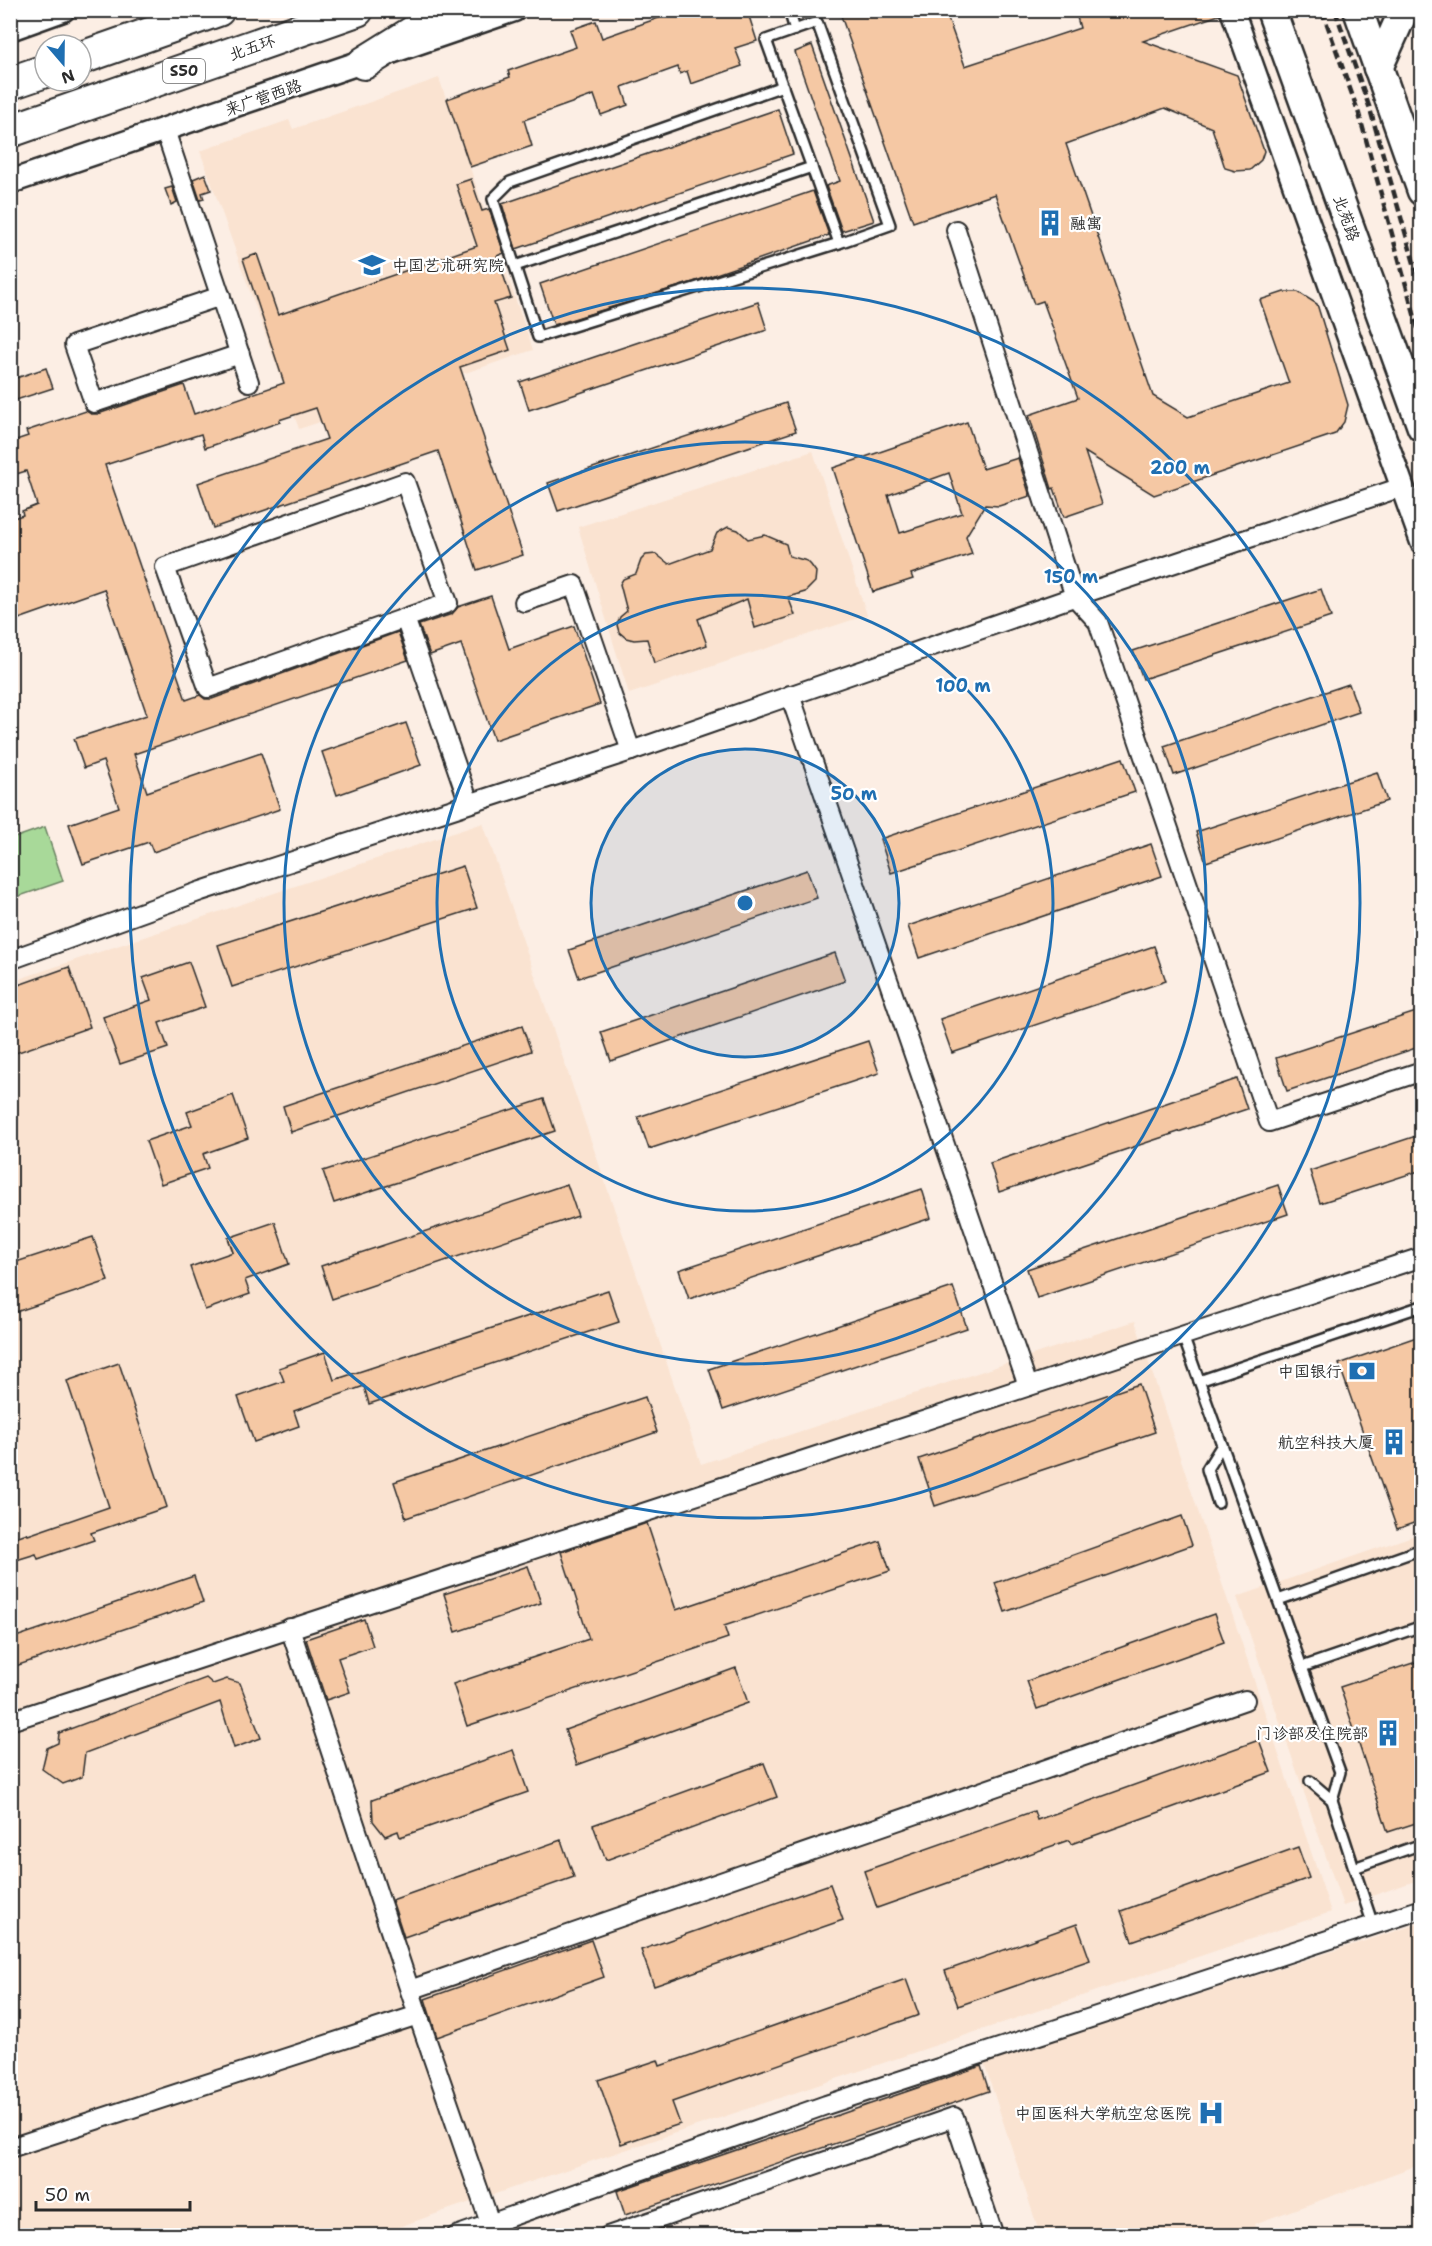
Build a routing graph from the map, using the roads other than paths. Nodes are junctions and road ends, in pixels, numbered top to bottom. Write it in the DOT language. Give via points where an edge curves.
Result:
graph roads {
  1 [pos="63,10"];
  2 [pos="218,10"];
  3 [pos="357,10"];
  4 [pos="449,10"];
  5 [pos="514,10"];
  6 [pos="789,10"];
  7 [pos="1232,10"];
  8 [pos="1271,10"];
  9 [pos="1358,10"];
  10 [pos="1404,10"];
  11 [pos="10,29"];
  12 [pos="795,30"];
  13 [pos="93,54"];
  14 [pos="364,63"];
  15 [pos="1378,68"];
  16 [pos="33,75"];
  17 [pos="10,83"];
  18 [pos="783,86"];
  19 [pos="165,130"];
  20 [pos="10,131"];
  21 [pos="812,167"];
  22 [pos="10,182"];
  23 [pos="1422,191"];
  24 [pos="956,230"];
  25 [pos="839,243"];
  26 [pos="515,266"];
  27 [pos="221,296"];
  28 [pos="240,354"];
  29 [pos="249,382"];
  30 [pos="1422,427"];
  31 [pos="1402,487"];
  32 [pos="1422,542"];
  33 [pos="1075,597"];
  34 [pos="524,602"];
  35 [pos="405,618"];
  36 [pos="790,695"];
  37 [pos="631,751"];
  38 [pos="469,803"];
  39 [pos="10,960"];
  40 [pos="1422,1071"];
  41 [pos="1422,1257"];
  42 [pos="1422,1306"];
  43 [pos="1183,1336"];
  44 [pos="1199,1381"];
  45 [pos="1028,1386"];
  46 [pos="1222,1445"];
  47 [pos="1218,1503"];
  48 [pos="1422,1549"];
  49 [pos="1278,1600"];
  50 [pos="1422,1626"];
  51 [pos="290,1628"];
  52 [pos="1302,1667"];
  53 [pos="1245,1700"];
  54 [pos="10,1721"];
  55 [pos="1310,1781"];
  56 [pos="1332,1800"];
  57 [pos="1422,1844"];
  58 [pos="1354,1868"];
  59 [pos="1422,1909"];
  60 [pos="1373,1925"];
  61 [pos="410,1990"];
  62 [pos="418,2015"];
  63 [pos="10,2148"];
  64 [pos="490,2223"];
  65 [pos="456,2235"];
  66 [pos="608,2235"];
  67 [pos="994,2235"];
  1 -- 11 [label="street"];
  2 -- 13 [label="highway"];
  3 -- 20 [label="highway, 北五环 / S50"];
  4 -- 14 [label="highway"];
  5 -- 14 [label="street, 来广营西路"];
  6 -- 12 [label="lane"];
  7 -- 31 [label="street"];
  8 -- 30 [label="main road, 北苑路"];
  9 -- 15 [label="main road"];
  10 -- 15 [label="main road"];
  12 -- 18 [label="lane" via="766,40"];
  12 -- 25 [label="lane" via="817,22 890,225"];
  14 -- 19 [label="street, 来广营西路"];
  15 -- 23 [label="main road"];
  16 -- 17 [label="highway"];
  18 -- 21 [label="lane"];
  18 -- 26 [label="lane" via="510,182 493,199"];
  19 -- 22 [label="street, 来广营西路"];
  19 -- 27 [label="street"];
  21 -- 25 [label="lane"];
  21 -- 26 [label="lane"];
  24 -- 33 [label="street"];
  25 -- 26 [label="lane" via="538,337"];
  27 -- 28 [label="street"];
  27 -- 28 [label="street" via="74,345 94,403"];
  28 -- 29 [label="street"];
  31 -- 32 [label="street"];
  31 -- 33 [label="street"];
  33 -- 36 [label="street"];
  33 -- 40 [label="street" via="1098,622 1269,1122"];
  34 -- 37 [label="street" via="574,585"];
  35 -- 35 [label="street" via="448,603 405,482 165,567 208,688"];
  35 -- 38 [label="street"];
  36 -- 37 [label="street"];
  36 -- 45 [label="street"];
  37 -- 38 [label="street"];
  38 -- 39 [label="street" via="201,891"];
  41 -- 43 [label="street"];
  42 -- 44 [label="lane"];
  43 -- 44 [label="lane"];
  43 -- 45 [label="street"];
  44 -- 46 [label="lane"];
  45 -- 51 [label="street"];
  46 -- 47 [label="lane" via="1207,1469"];
  46 -- 49 [label="lane"];
  48 -- 49 [label="lane"];
  49 -- 52 [label="lane"];
  50 -- 52 [label="lane"];
  51 -- 54 [label="street"];
  51 -- 61 [label="street"];
  52 -- 56 [label="lane" via="1340,1772"];
  53 -- 61 [label="street"];
  55 -- 56 [label="lane"];
  56 -- 58 [label="lane"];
  57 -- 58 [label="lane"];
  58 -- 60 [label="lane"];
  59 -- 60 [label="street"];
  60 -- 64 [label="street" via="826,2105"];
  61 -- 62 [label="street"];
  62 -- 63 [label="street"];
  62 -- 64 [label="street"];
  64 -- 65 [label="street"];
  66 -- 67 [label="street" via="954,2117"];
}
